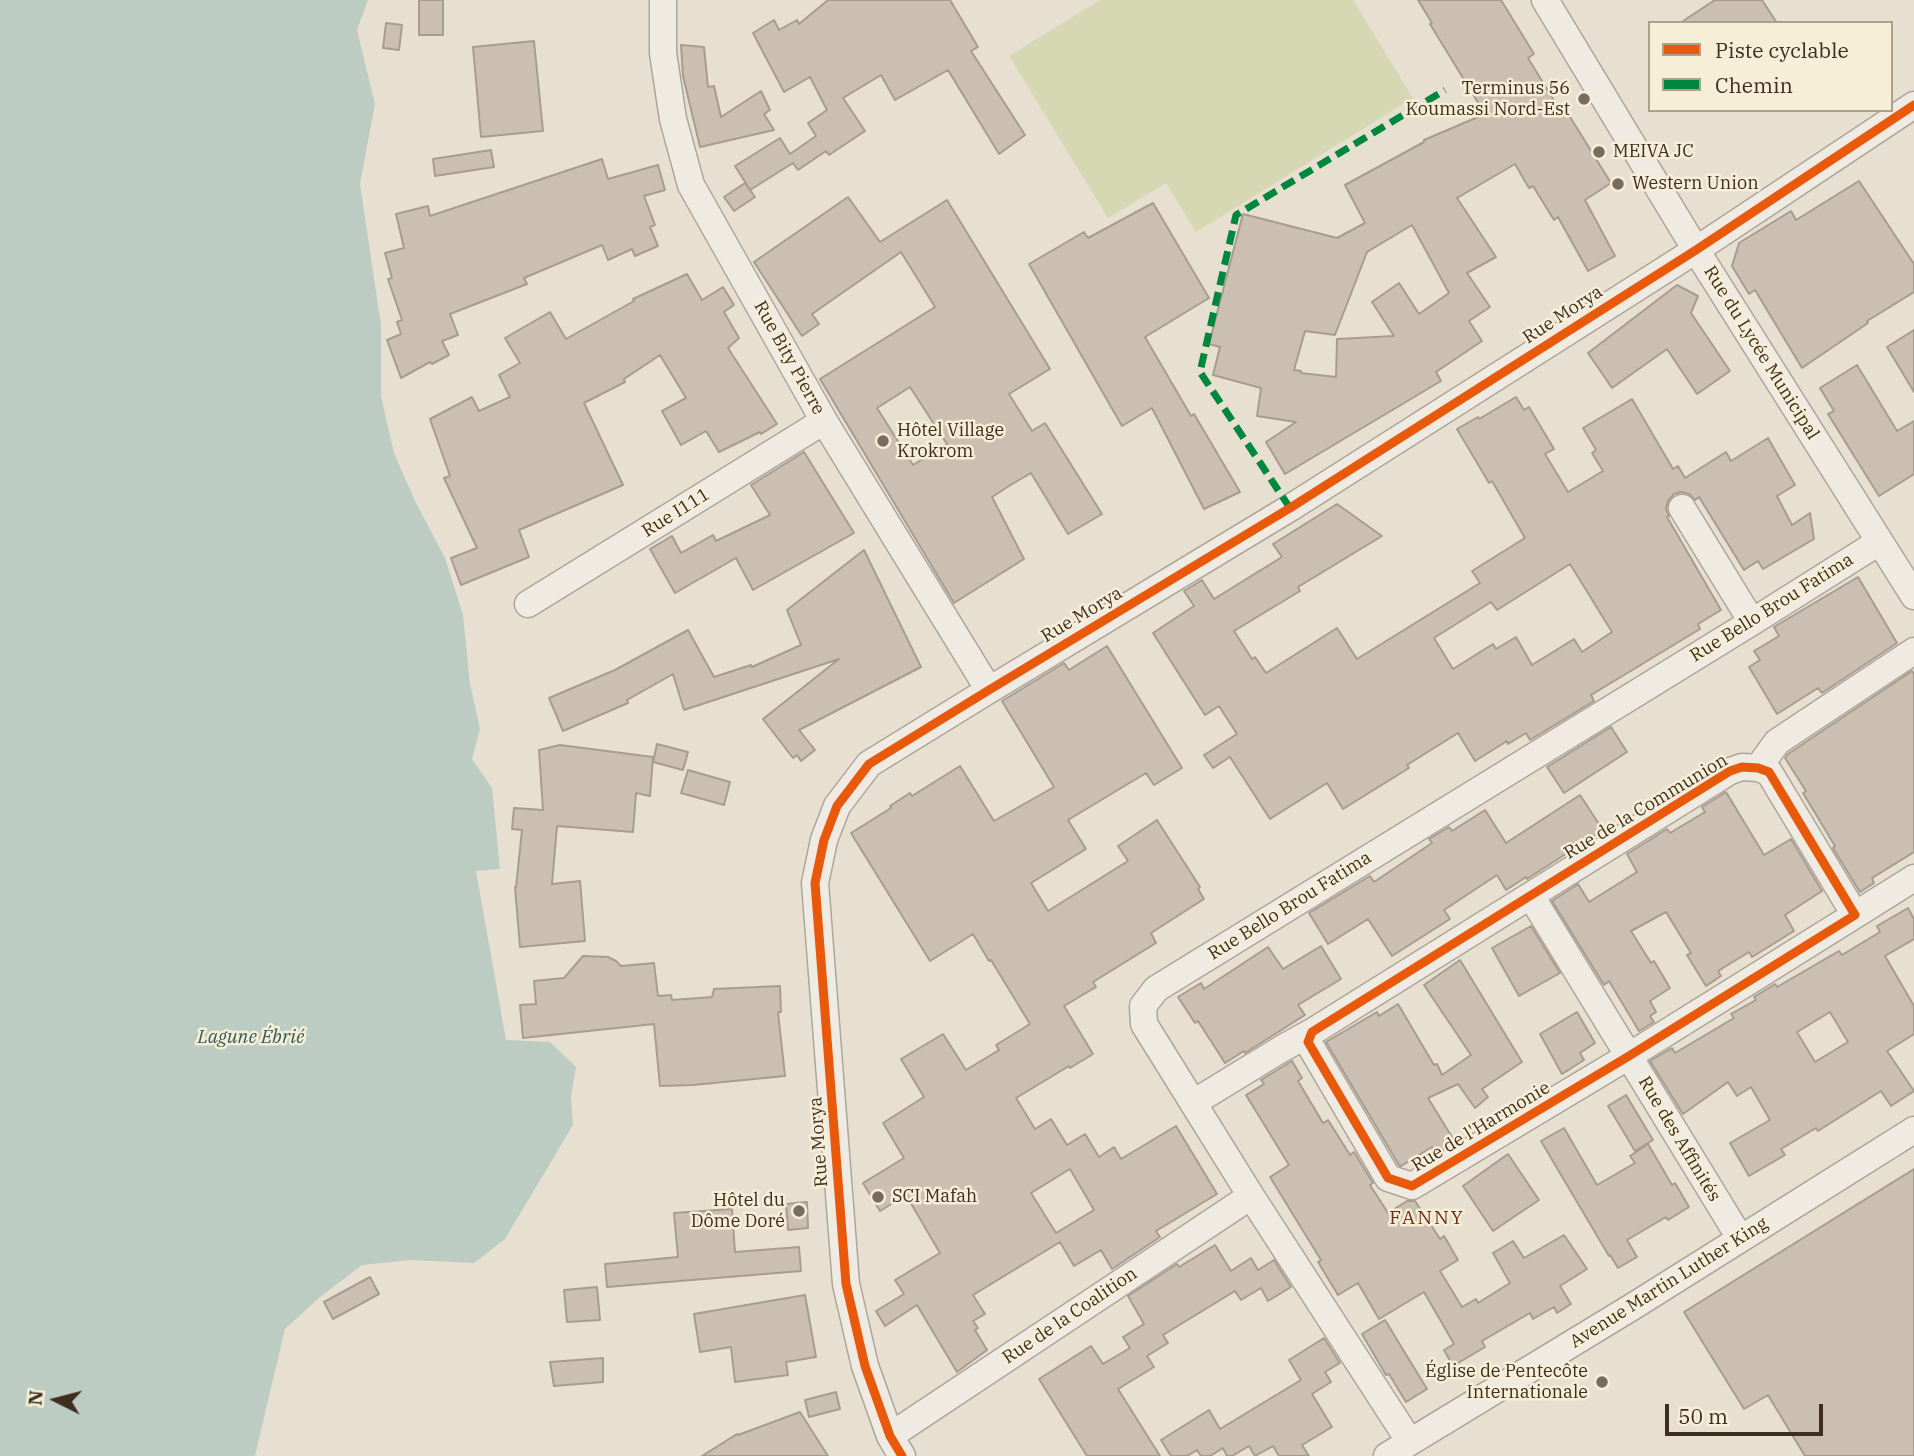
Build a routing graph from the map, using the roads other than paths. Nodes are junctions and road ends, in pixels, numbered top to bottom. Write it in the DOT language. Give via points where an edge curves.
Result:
graph roads {
  1 [pos="663,0"];
  2 [pos="1545,0"];
  3 [pos="1914,104"];
  4 [pos="1696,250"];
  5 [pos="824,421"];
  6 [pos="1682,508"];
  7 [pos="1879,542"];
  8 [pos="1914,596"];
  9 [pos="528,604"];
  10 [pos="1752,622"];
  11 [pos="1914,651"];
  12 [pos="989,690"];
  13 [pos="1758,768"];
  14 [pos="1914,878"];
  15 [pos="1531,896"];
  16 [pos="1855,915"];
  17 [pos="1312,1032"];
  18 [pos="1629,1056"];
  19 [pos="1193,1103"];
  20 [pos="1914,1130"];
  21 [pos="1251,1196"];
  22 [pos="1740,1238"];
  23 [pos="1410,1442"];
  24 [pos="896,1446"];
  25 [pos="1387,1456"];
  1 -- 5 [label="street, Rue Bity Pierre" via="663,53 691,186"];
  2 -- 4 [label="street, Rue du Lycée Municipal"];
  3 -- 4 [label="street, Rue Morya"];
  4 -- 7 [label="street, Rue du Lycée Municipal"];
  4 -- 12 [label="street, Rue Morya" via="1290,508"];
  5 -- 9 [label="street, Rue I111"];
  5 -- 12 [label="street, Rue Bity Pierre"];
  6 -- 10 [label="street"];
  7 -- 8 [label="street, Rue du Lycée Municipal"];
  7 -- 10 [label="street, Rue Bello Brou Fatima"];
  10 -- 19 [label="street, Rue Bello Brou Fatima" via="1156,989 1143,1006 1144,1024"];
  11 -- 13 [label="street" via="1777,743"];
  12 -- 24 [label="street, Rue Morya" via="869,764 837,806 815,883 846,1284 866,1366"];
  13 -- 15 [label="street, Rue de la Communion" via="1730,771"];
  13 -- 16 [label="street" via="1769,772"];
  14 -- 16 [label="street"];
  15 -- 17 [label="street"];
  15 -- 18 [label="street, Rue des Affinités"];
  16 -- 18 [label="street"];
  17 -- 18 [label="street, Rue de l'Harmonie" via="1308,1042 1388,1178 1412,1186"];
  17 -- 19 [label="street"];
  18 -- 22 [label="street, Rue des Affinités"];
  19 -- 21 [label="street, Rue Bello Brou Fatima"];
  20 -- 22 [label="street, Avenue Martin Luther King"];
  21 -- 23 [label="street, Rue Bello Brou Fatima"];
  21 -- 24 [label="street, Rue de la Coalition"];
  22 -- 23 [label="street, Avenue Martin Luther King"];
  23 -- 25 [label="street, Avenue Martin Luther King"];
}
